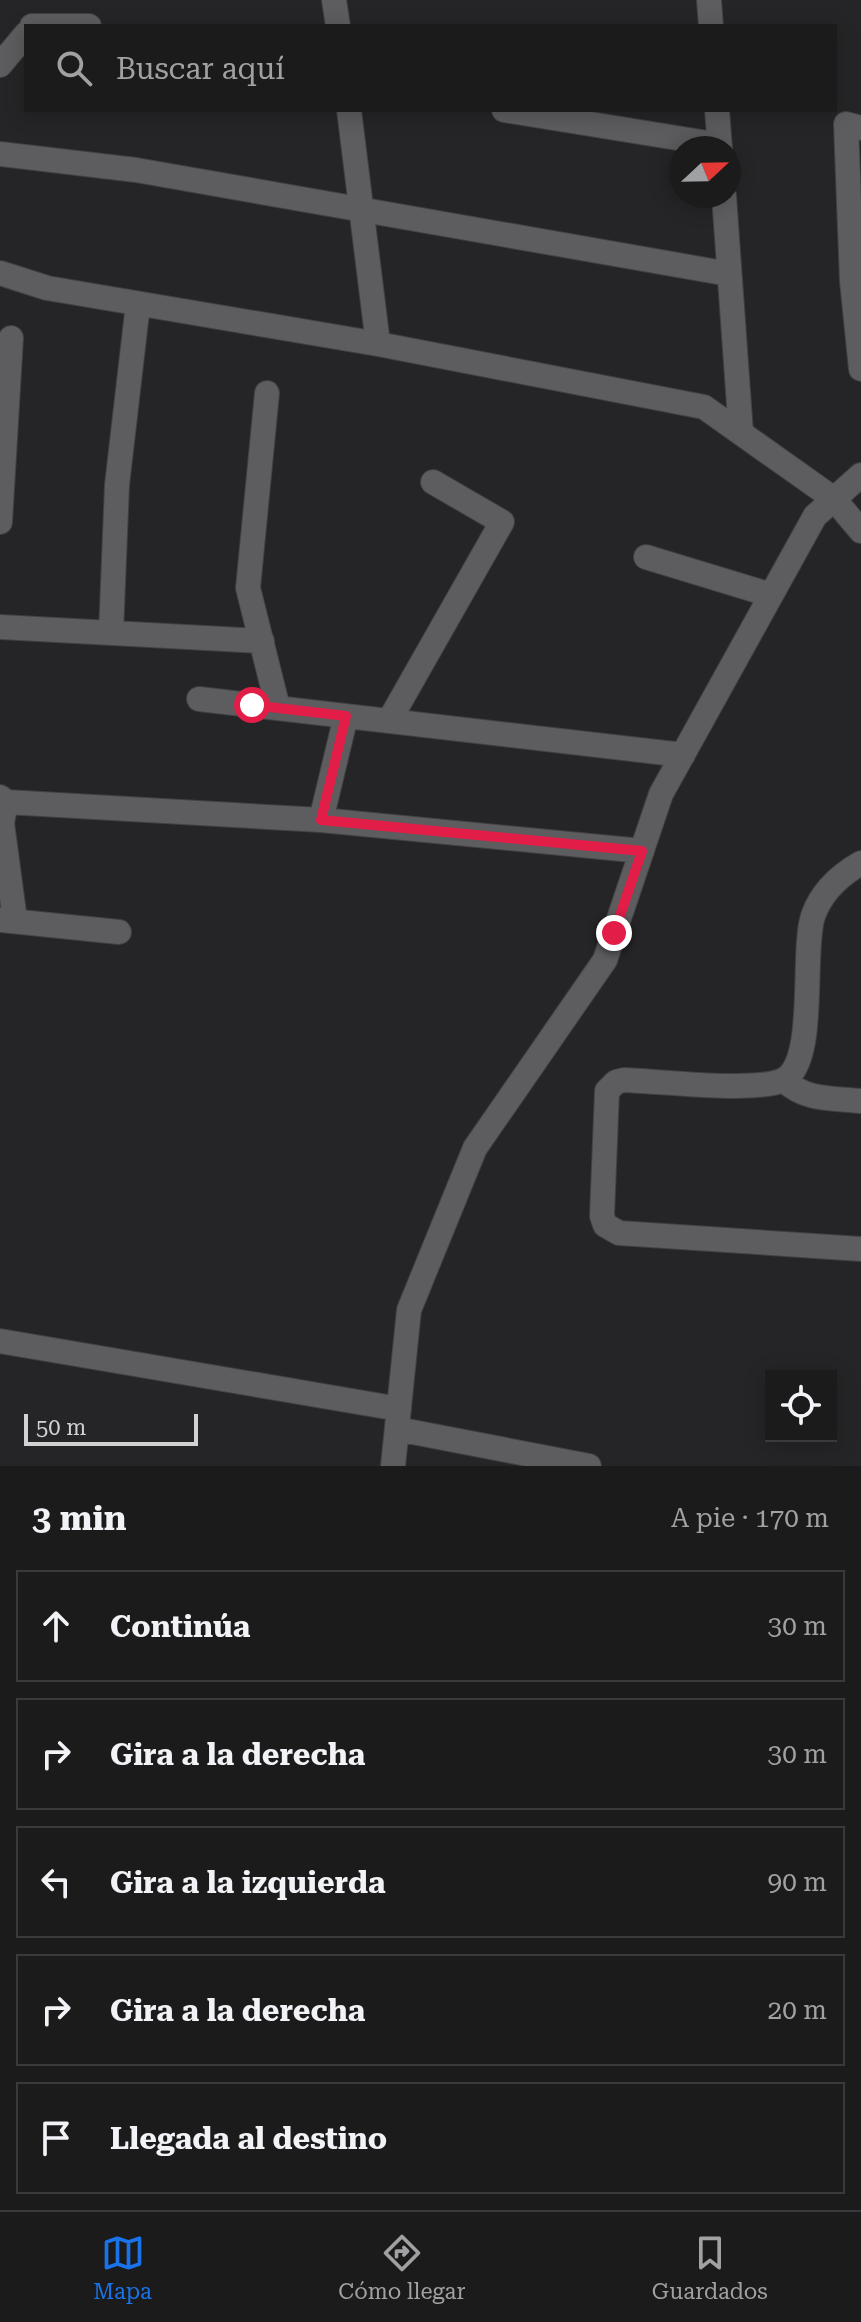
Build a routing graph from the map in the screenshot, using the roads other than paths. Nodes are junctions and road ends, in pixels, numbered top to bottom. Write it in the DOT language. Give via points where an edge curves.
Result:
graph roads {
  1 [pos="334,0"];
  2 [pos="709,0"];
  3 [pos="338,24"];
  4 [pos="711,24"];
  5 [pos="24,36"];
  6 [pos="0,65"];
  7 [pos="349,112"];
  8 [pos="516,112"];
  9 [pos="717,112"];
  10 [pos="861,128"];
  11 [pos="719,136"];
  12 [pos="669,138"];
  13 [pos="0,154"];
  14 [pos="725,208"];
  15 [pos="361,210"];
  16 [pos="0,273"];
  17 [pos="729,274"];
  18 [pos="138,304"];
  19 [pos="11,338"];
  20 [pos="378,344"];
  21 [pos="861,369"];
  22 [pos="267,393"];
  23 [pos="741,433"];
  24 [pos="861,475"];
  25 [pos="433,482"];
  26 [pos="834,499"];
  27 [pos="861,504"];
  28 [pos="0,522"];
  29 [pos="861,531"];
  30 [pos="646,557"];
  31 [pos="771,595"];
  32 [pos="0,627"];
  33 [pos="111,633"];
  34 [pos="262,641"];
  35 [pos="199,699"];
  36 [pos="278,708"];
  37 [pos="346,716"];
  38 [pos="389,721"];
  39 [pos="683,755"];
  40 [pos="3,800"];
  41 [pos="321,820"];
  42 [pos="642,851"];
  43 [pos="861,863"];
  44 [pos="7,920"];
  45 [pos="119,932"];
  46 [pos="784,1080"];
  47 [pos="861,1101"];
  48 [pos="861,1249"];
  49 [pos="0,1341"];
  50 [pos="398,1419"];
  51 [pos="393,1466"];
  52 [pos="589,1466"];
  1 -- 3 [label="street"];
  2 -- 4 [label="street"];
  5 -- 6 [label="street"];
  7 -- 15 [label="street"];
  8 -- 12 [label="street"];
  9 -- 11 [label="street"];
  10 -- 21 [label="street" via="846,124"];
  13 -- 15 [label="street" via="136,170"];
  14 -- 17 [label="street"];
  15 -- 17 [label="street"];
  15 -- 20 [label="street"];
  16 -- 18 [label="street" via="47,288"];
  17 -- 23 [label="street"];
  18 -- 20 [label="street"];
  18 -- 33 [label="street" via="117,485"];
  19 -- 28 [label="street"];
  20 -- 23 [label="street" via="704,407"];
  22 -- 34 [label="street" via="248,588"];
  23 -- 26 [label="street"];
  24 -- 26 [label="street"];
  25 -- 38 [label="street" via="502,522"];
  26 -- 27 [label="street"];
  26 -- 29 [label="street"];
  26 -- 31 [label="street" via="815,516"];
  30 -- 31 [label="street"];
  31 -- 39 [label="street"];
  32 -- 33 [label="street"];
  33 -- 34 [label="street"];
  34 -- 36 [label="street"];
  35 -- 36 [label="street"];
  36 -- 37 [label="street"];
  37 -- 38 [label="street"];
  37 -- 41 [label="street"];
  38 -- 39 [label="street"];
  39 -- 42 [label="street" via="661,794"];
  40 -- 41 [label="street"];
  40 -- 44 [label="street"];
  41 -- 42 [label="street"];
  42 -- 50 [label="street" via="605,960 475,1148 409,1310"];
  43 -- 46 [label="street" via="833,884 814,916 803,1048"];
  44 -- 45 [label="street"];
  46 -- 47 [label="street" via="812,1097"];
  46 -- 48 [label="street" via="753,1085 616,1082 607,1091 604,1117 605,1225 619,1233"];
  49 -- 50 [label="street"];
  50 -- 51 [label="street"];
  50 -- 52 [label="street"];
}
